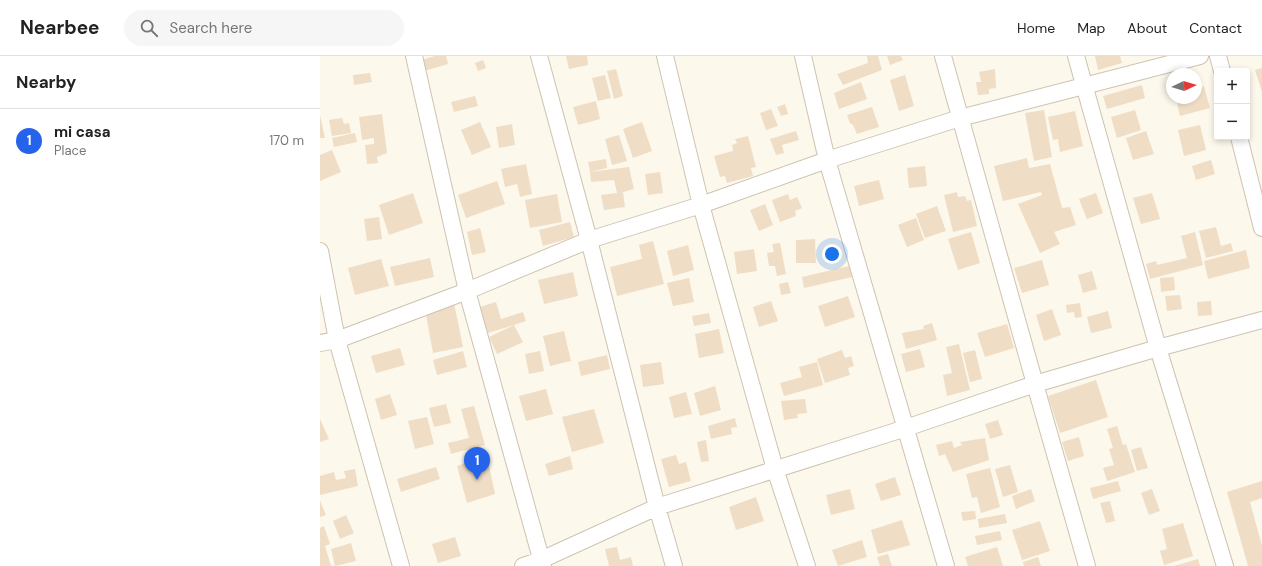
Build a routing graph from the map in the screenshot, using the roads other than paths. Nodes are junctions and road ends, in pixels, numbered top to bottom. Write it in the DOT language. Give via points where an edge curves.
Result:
graph roads {
  1 [pos="414,56"];
  2 [pos="539,56"];
  3 [pos="665,56"];
  4 [pos="803,56"];
  5 [pos="943,56"];
  6 [pos="1076,56"];
  7 [pos="1200,56"];
  8 [pos="1218,56"];
  9 [pos="1221,68"];
  10 [pos="1083,85"];
  11 [pos="960,118"];
  12 [pos="1240,140"];
  13 [pos="827,160"];
  14 [pos="701,205"];
  15 [pos="1262,228"];
  16 [pos="589,240"];
  17 [pos="320,251"];
  18 [pos="468,291"];
  19 [pos="1262,320"];
  20 [pos="337,340"];
  21 [pos="320,343"];
  22 [pos="1158,348"];
  23 [pos="1035,384"];
  24 [pos="906,428"];
  25 [pos="775,469"];
  26 [pos="657,507"];
  27 [pos="542,563"];
  28 [pos="401,566"];
  29 [pos="523,566"];
  30 [pos="674,566"];
  31 [pos="807,566"];
  32 [pos="946,566"];
  33 [pos="1087,566"];
  34 [pos="1225,566"];
  1 -- 18 [label="street"];
  2 -- 16 [label="street"];
  3 -- 14 [label="street"];
  4 -- 13 [label="street"];
  5 -- 11 [label="street"];
  6 -- 10 [label="street"];
  7 -- 10 [label="street"];
  8 -- 9 [label="street"];
  10 -- 11 [label="street"];
  10 -- 22 [label="street"];
  11 -- 13 [label="street"];
  11 -- 23 [label="street"];
  12 -- 15 [label="street"];
  13 -- 14 [label="street"];
  13 -- 24 [label="street"];
  14 -- 16 [label="street"];
  14 -- 25 [label="street"];
  16 -- 18 [label="street"];
  16 -- 26 [label="street"];
  17 -- 20 [label="street"];
  18 -- 20 [label="street"];
  18 -- 27 [label="street"];
  19 -- 22 [label="street"];
  20 -- 21 [label="street"];
  20 -- 28 [label="street"];
  22 -- 23 [label="street"];
  22 -- 34 [label="street"];
  23 -- 24 [label="street"];
  23 -- 33 [label="street"];
  24 -- 25 [label="street"];
  24 -- 32 [label="street"];
  25 -- 26 [label="street"];
  25 -- 31 [label="street"];
  26 -- 27 [label="street"];
  26 -- 30 [label="street"];
  27 -- 29 [label="street"];
}
